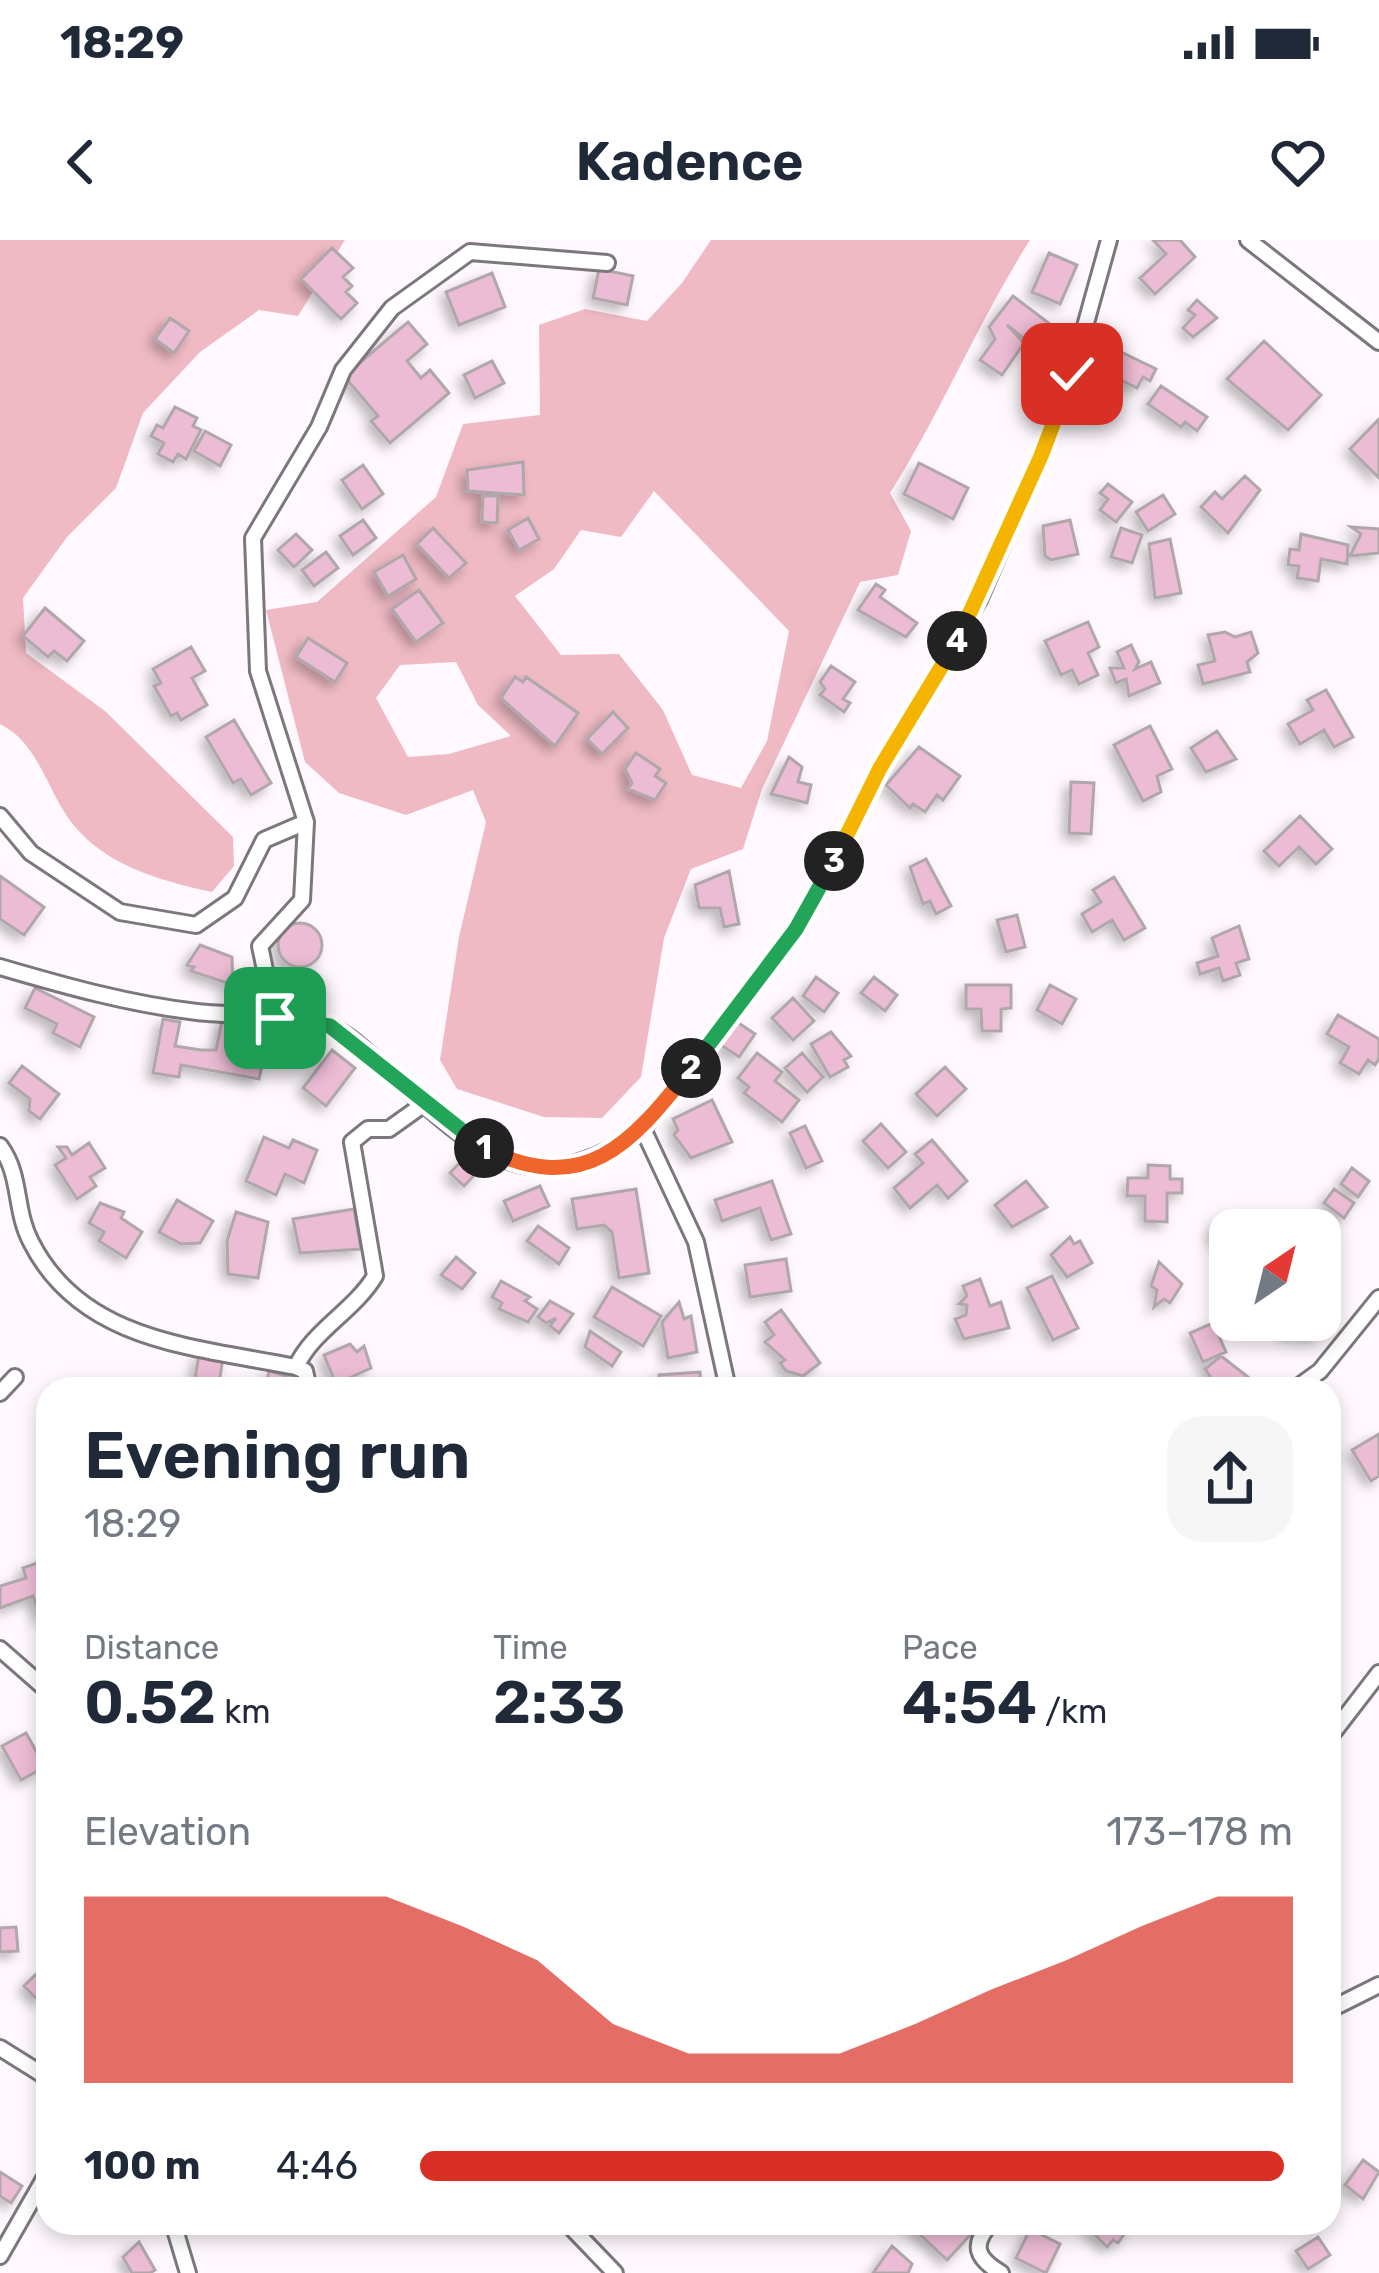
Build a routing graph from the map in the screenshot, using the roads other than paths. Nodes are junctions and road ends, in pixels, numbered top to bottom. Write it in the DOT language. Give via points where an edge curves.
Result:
graph roads {
  1 [pos="1109,240"];
  2 [pos="1248,240"];
  3 [pos="607,262"];
  4 [pos="1379,342"];
  5 [pos="0,816"];
  6 [pos="306,822"];
  7 [pos="0,967"];
  8 [pos="275,1018"];
  9 [pos="424,1104"];
  10 [pos="644,1130"];
  11 [pos="0,1146"];
  12 [pos="1379,1298"];
  13 [pos="296,1366"];
  14 [pos="306,1377"];
  15 [pos="725,1377"];
  16 [pos="1312,1377"];
  17 [pos="15,1378"];
  18 [pos="0,1393"];
  19 [pos="0,1649"];
  20 [pos="1379,1673"];
  21 [pos="36,1680"];
  22 [pos="1341,1722"];
  23 [pos="1379,1985"];
  24 [pos="1341,2004"];
  25 [pos="0,2048"];
  26 [pos="36,2070"];
  27 [pos="36,2192"];
  28 [pos="177,2235"];
  29 [pos="579,2235"];
  30 [pos="981,2235"];
  31 [pos="0,2256"];
  32 [pos="188,2273"];
  33 [pos="615,2273"];
  34 [pos="1000,2273"];
  1 -- 10 [label="street" via="1064,402 979,600 796,929"];
  2 -- 4 [label="street"];
  3 -- 6 [label="street" via="470,252 392,308 343,370 253,538 258,671"];
  5 -- 6 [label="street" via="31,853 120,912 196,925 235,898 264,840"];
  6 -- 8 [label="street" via="302,900 260,946"];
  7 -- 8 [label="street" via="110,998"];
  8 -- 9 [label="street" via="330,1026"];
  9 -- 10 [label="street" via="483,1148 546,1172 586,1165"];
  9 -- 13 [label="street" via="352,1142 375,1276"];
  10 -- 15 [label="street" via="696,1242"];
  11 -- 13 [label="street" via="12,1163 28,1238 94,1316 152,1338"];
  12 -- 16 [label="street"];
  13 -- 14 [label="street"];
  17 -- 18 [label="street"];
  19 -- 21 [label="street"];
  20 -- 22 [label="street"];
  23 -- 24 [label="street"];
  25 -- 26 [label="street"];
  27 -- 31 [label="street"];
  28 -- 32 [label="street"];
  29 -- 33 [label="street"];
  30 -- 34 [label="street" via="982,2261"];
}
